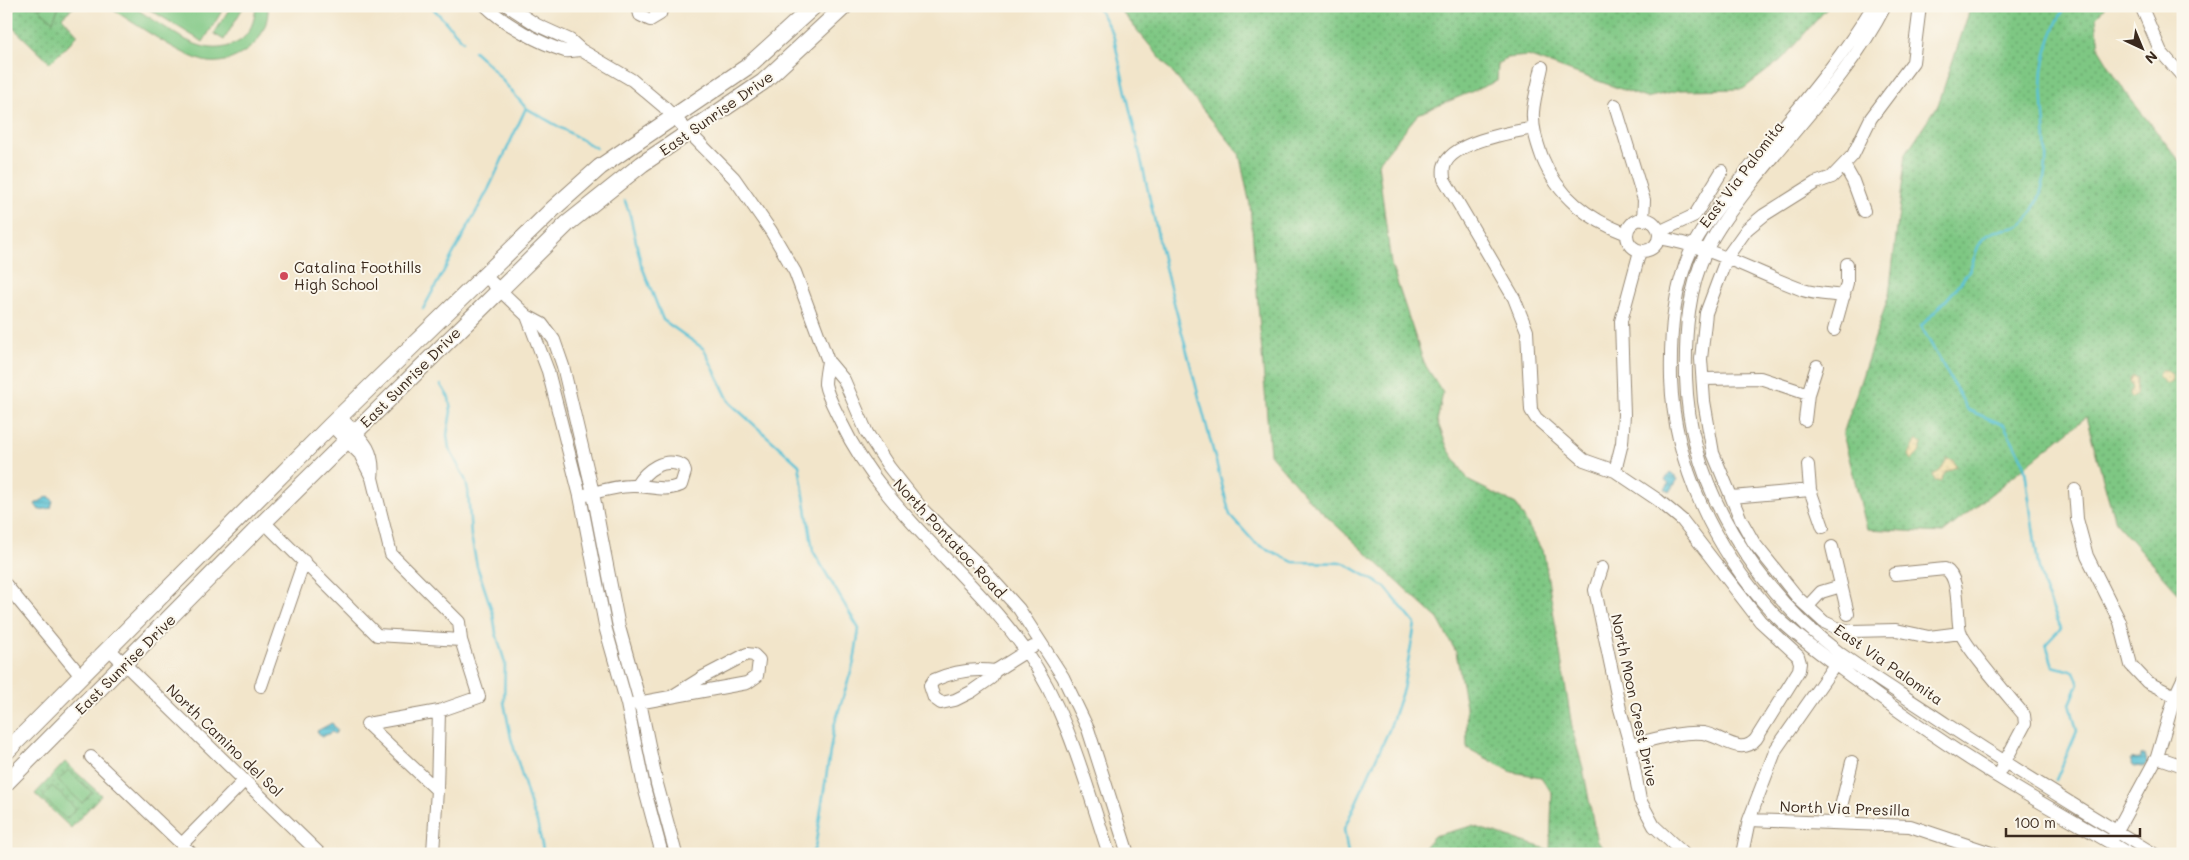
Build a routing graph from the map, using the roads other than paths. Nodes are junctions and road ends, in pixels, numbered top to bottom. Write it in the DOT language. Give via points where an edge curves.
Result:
graph roads {
  1 [pos="508,6"];
  2 [pos="638,6"];
  3 [pos="662,6"];
  4 [pos="814,6"];
  5 [pos="845,6"];
  6 [pos="1873,6"];
  7 [pos="1885,6"];
  8 [pos="1920,6"];
  9 [pos="2141,6"];
  10 [pos="490,10"];
  11 [pos="537,25"];
  12 [pos="581,50"];
  13 [pos="1542,67"];
  14 [pos="2183,76"];
  15 [pos="1615,105"];
  16 [pos="673,118"];
  17 [pos="1534,128"];
  18 [pos="690,134"];
  19 [pos="1844,165"];
  20 [pos="1722,171"];
  21 [pos="1864,211"];
  22 [pos="1643,220"];
  23 [pos="1627,234"];
  24 [pos="1659,235"];
  25 [pos="1694,246"];
  26 [pos="1706,250"];
  27 [pos="1640,251"];
  28 [pos="1727,257"];
  29 [pos="1847,264"];
  30 [pos="484,275"];
  31 [pos="499,289"];
  32 [pos="1844,296"];
  33 [pos="1834,330"];
  34 [pos="828,361"];
  35 [pos="1816,366"];
  36 [pos="1703,379"];
  37 [pos="1808,394"];
  38 [pos="335,420"];
  39 [pos="1805,420"];
  40 [pos="350,436"];
  41 [pos="1808,465"];
  42 [pos="1615,472"];
  43 [pos="636,486"];
  44 [pos="1810,490"];
  45 [pos="2075,490"];
  46 [pos="587,494"];
  47 [pos="1732,497"];
  48 [pos="264,522"];
  49 [pos="1823,527"];
  50 [pos="1832,548"];
  51 [pos="304,561"];
  52 [pos="1602,568"];
  53 [pos="1895,574"];
  54 [pos="6,585"];
  55 [pos="1841,586"];
  56 [pos="1808,606"];
  57 [pos="1848,614"];
  58 [pos="1961,633"];
  59 [pos="461,640"];
  60 [pos="1042,642"];
  61 [pos="109,649"];
  62 [pos="1026,651"];
  63 [pos="1838,659"];
  64 [pos="124,664"];
  65 [pos="995,671"];
  66 [pos="81,676"];
  67 [pos="2183,679"];
  68 [pos="261,686"];
  69 [pos="2175,696"];
  70 [pos="671,697"];
  71 [pos="633,703"];
  72 [pos="439,711"];
  73 [pos="1630,745"];
  74 [pos="6,752"];
  75 [pos="91,757"];
  76 [pos="2157,757"];
  77 [pos="1852,762"];
  78 [pos="2005,763"];
  79 [pos="2183,766"];
  80 [pos="1997,775"];
  81 [pos="243,782"];
  82 [pos="6,783"];
  83 [pos="437,790"];
  84 [pos="1749,820"];
  85 [pos="1837,824"];
  86 [pos="2114,837"];
  87 [pos="182,844"];
  88 [pos="433,852"];
  89 [pos="192,854"];
  90 [pos="320,854"];
  91 [pos="662,854"];
  92 [pos="676,854"];
  93 [pos="1109,854"];
  94 [pos="1128,854"];
  95 [pos="1684,854"];
  96 [pos="1742,854"];
  97 [pos="1994,854"];
  98 [pos="2129,854"];
  99 [pos="2154,854"];
  1 -- 11 [label="street, North Pontatoc Road"];
  2 -- 3 [label="street" via="640,15 650,20 660,14"];
  4 -- 16 [label="main road, East Sunrise Drive" via="747,67"];
  5 -- 18 [label="main road, East Sunrise Drive" via="763,82"];
  6 -- 25 [label="street, East Via Palomita" via="1848,47 1724,200"];
  7 -- 26 [label="street, East Via Palomita" via="1858,54 1728,214"];
  8 -- 19 [label="street" via="1913,62 1871,118 1853,155"];
  9 -- 14 [label="street" via="2161,52"];
  10 -- 11 [label="street"];
  10 -- 12 [label="street, North Pontatoc Road" via="567,52"];
  11 -- 12 [label="street, North Pontatoc Road" via="570,40"];
  12 -- 16 [label="street, North Pontatoc Road" via="640,86"];
  13 -- 17 [label="street" via="1533,112"];
  15 -- 22 [label="street" via="1644,200"];
  16 -- 18 [label="street, North Pontatoc Road"];
  16 -- 30 [label="main road, East Sunrise Drive" via="600,167"];
  17 -- 23 [label="street" via="1547,170 1558,188 1589,217"];
  17 -- 42 [label="street" via="1488,136 1448,159 1442,171 1514,298 1527,331 1531,410 1545,427 1584,460"];
  18 -- 31 [label="main road, East Sunrise Drive" via="608,189"];
  18 -- 34 [label="street, North Pontatoc Road" via="734,178 772,231 795,272"];
  19 -- 21 [label="street" via="1854,181"];
  19 -- 28 [label="street" via="1832,177 1815,183 1764,215 1747,229"];
  20 -- 24 [label="street" via="1695,215"];
  22 -- 23 [label="street" via="1634,223"];
  22 -- 24 [label="street" via="1653,223"];
  23 -- 27 [label="street" via="1629,243"];
  24 -- 25 [label="street"];
  24 -- 27 [label="street" via="1650,250"];
  25 -- 26 [label="street"];
  25 -- 63 [label="street, East Via Palomita" via="1673,311 1672,401 1680,444 1704,513 1733,562 1774,614"];
  26 -- 28 [label="street"];
  26 -- 63 [label="street, East Via Palomita" via="1686,332 1687,399 1692,432 1717,507 1745,554 1784,604"];
  27 -- 42 [label="street" via="1621,321 1624,415"];
  28 -- 32 [label="street" via="1804,290"];
  28 -- 36 [label="street" via="1706,313 1701,359"];
  29 -- 32 [label="street"];
  30 -- 31 [label="street"];
  30 -- 38 [label="main road, East Sunrise Drive"];
  31 -- 40 [label="main road, East Sunrise Drive"];
  31 -- 46 [label="street" via="527,316"];
  32 -- 33 [label="street"];
  34 -- 60 [label="street, North Pontatoc Road" via="844,380 867,433 888,467 923,510 1019,609"];
  34 -- 62 [label="street, North Pontatoc Road" via="825,384 828,392 850,443 873,478 909,522 1004,621"];
  35 -- 37 [label="street"];
  36 -- 37 [label="street" via="1760,378"];
  36 -- 47 [label="street" via="1713,453"];
  37 -- 39 [label="street"];
  38 -- 40 [label="street"];
  38 -- 61 [label="main road, East Sunrise Drive"];
  40 -- 48 [label="main road, East Sunrise Drive"];
  40 -- 59 [label="street" via="372,478 391,554 458,622"];
  41 -- 44 [label="street"];
  42 -- 73 [label="street" via="1682,520 1760,621 1798,656 1800,666 1751,748 1739,747 1715,736 1689,733"];
  43 -- 46 [label="street"];
  44 -- 47 [label="street"];
  44 -- 49 [label="street"];
  45 -- 69 [label="street" via="2077,519 2087,556 2120,622 2131,665 2147,682"];
  46 -- 71 [label="street" via="606,630"];
  47 -- 56 [label="street" via="1740,520 1754,543"];
  48 -- 51 [label="street"];
  48 -- 64 [label="main road, East Sunrise Drive"];
  50 -- 55 [label="street"];
  51 -- 59 [label="street" via="377,635"];
  51 -- 68 [label="street"];
  52 -- 73 [label="street, North Moon Crest Drive" via="1595,590"];
  53 -- 58 [label="street" via="1950,572 1955,580"];
  54 -- 66 [label="street"];
  55 -- 56 [label="street" via="1821,592"];
  55 -- 57 [label="street"];
  56 -- 58 [label="street" via="1824,622 1852,631 1888,629 1929,637"];
  58 -- 78 [label="street" via="2024,715 2025,724"];
  59 -- 72 [label="street" via="479,697"];
  60 -- 62 [label="street"];
  60 -- 94 [label="street, North Pontatoc Road" via="1088,729"];
  61 -- 64 [label="street, North Camino del Sol"];
  61 -- 66 [label="main road, East Sunrise Drive"];
  62 -- 65 [label="street"];
  62 -- 93 [label="street, North Pontatoc Road" via="1071,736"];
  63 -- 78 [label="street, East Via Palomita"];
  63 -- 80 [label="street, East Via Palomita" via="1906,716"];
  63 -- 84 [label="street" via="1776,749"];
  64 -- 81 [label="street, North Camino del Sol"];
  64 -- 82 [label="main road, East Sunrise Drive"];
  66 -- 74 [label="main road, East Sunrise Drive"];
  67 -- 69 [label="street"];
  69 -- 76 [label="street"];
  70 -- 70 [label="street" via="747,683 757,676 759,660 747,654"];
  70 -- 71 [label="street"];
  71 -- 91 [label="street" via="644,787"];
  71 -- 92 [label="street"];
  72 -- 83 [label="street"];
  72 -- 83 [label="street" via="367,724"];
  73 -- 95 [label="street, North Moon Crest Drive" via="1640,800 1654,826"];
  75 -- 87 [label="street"];
  76 -- 79 [label="street"];
  76 -- 86 [label="street"];
  77 -- 85 [label="street"];
  78 -- 80 [label="street"];
  78 -- 86 [label="street, East Via Palomita"];
  80 -- 86 [label="street, East Via Palomita"];
  81 -- 87 [label="street"];
  81 -- 90 [label="street, North Camino del Sol"];
  83 -- 88 [label="street"];
  84 -- 85 [label="street, North Via Presilla"];
  84 -- 96 [label="street"];
  85 -- 97 [label="street, North Via Presilla" via="1910,826"];
  86 -- 98 [label="street, East Via Palomita"];
  86 -- 99 [label="street, East Via Palomita"];
  87 -- 89 [label="street"];
}
